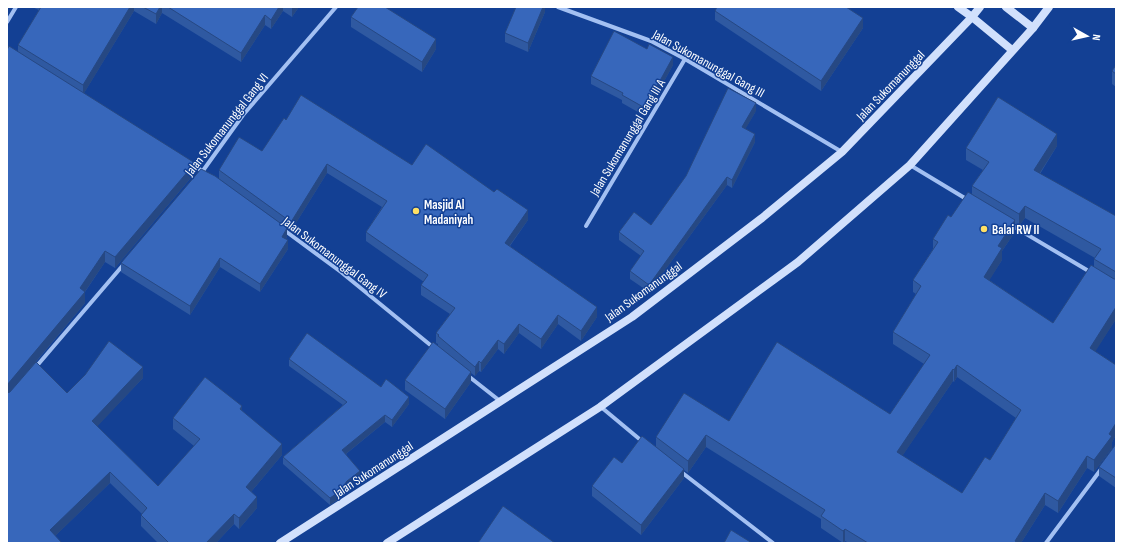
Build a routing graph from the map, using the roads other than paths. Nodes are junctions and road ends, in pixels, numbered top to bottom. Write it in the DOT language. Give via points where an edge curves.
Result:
graph roads {
  1 [pos="16,7"];
  2 [pos="336,7"];
  3 [pos="558,7"];
  4 [pos="958,7"];
  5 [pos="980,7"];
  6 [pos="1006,7"];
  7 [pos="1049,7"];
  8 [pos="972,17"];
  9 [pos="7,22"];
  10 [pos="1032,28"];
  11 [pos="1012,50"];
  12 [pos="685,59"];
  13 [pos="842,152"];
  14 [pos="189,163"];
  15 [pos="910,165"];
  16 [pos="202,171"];
  17 [pos="209,176"];
  18 [pos="197,177"];
  19 [pos="970,201"];
  20 [pos="1003,221"];
  21 [pos="278,226"];
  22 [pos="586,226"];
  23 [pos="127,260"];
  24 [pos="1096,276"];
  25 [pos="439,351"];
  26 [pos="463,371"];
  27 [pos="32,372"];
  28 [pos="500,401"];
  29 [pos="600,406"];
  30 [pos="649,447"];
  31 [pos="674,466"];
  32 [pos="1103,466"];
  33 [pos="280,543"];
  34 [pos="387,543"];
  35 [pos="773,543"];
  36 [pos="1046,543"];
  1 -- 9 [label="street"];
  2 -- 16 [label="street, Jalan Sukomanunggal Gang VI" via="243,115"];
  3 -- 12 [label="street, Jalan Sukomanunggal Gang III" via="652,41"];
  4 -- 8 [label="main road"];
  5 -- 8 [label="main road, Jalan Sukomanunggal"];
  6 -- 10 [label="main road"];
  7 -- 10 [label="main road"];
  8 -- 11 [label="main road"];
  8 -- 13 [label="main road, Jalan Sukomanunggal"];
  10 -- 11 [label="main road"];
  11 -- 15 [label="main road"];
  12 -- 13 [label="street, Jalan Sukomanunggal Gang III"];
  12 -- 22 [label="street, Jalan Sukomanunggal Gang III A"];
  13 -- 28 [label="main road, Jalan Sukomanunggal" via="762,218 632,316"];
  14 -- 16 [label="street"];
  15 -- 19 [label="street"];
  15 -- 29 [label="main road" via="798,262"];
  16 -- 17 [label="street"];
  16 -- 18 [label="street, Jalan Sukomanunggal Gang VI"];
  20 -- 24 [label="street"];
  21 -- 25 [label="street, Jalan Sukomanunggal Gang IV" via="341,272"];
  23 -- 27 [label="street"];
  26 -- 28 [label="street"];
  28 -- 33 [label="main road, Jalan Sukomanunggal"];
  29 -- 30 [label="street"];
  29 -- 34 [label="main road"];
  31 -- 35 [label="street"];
  32 -- 36 [label="street"];
}
